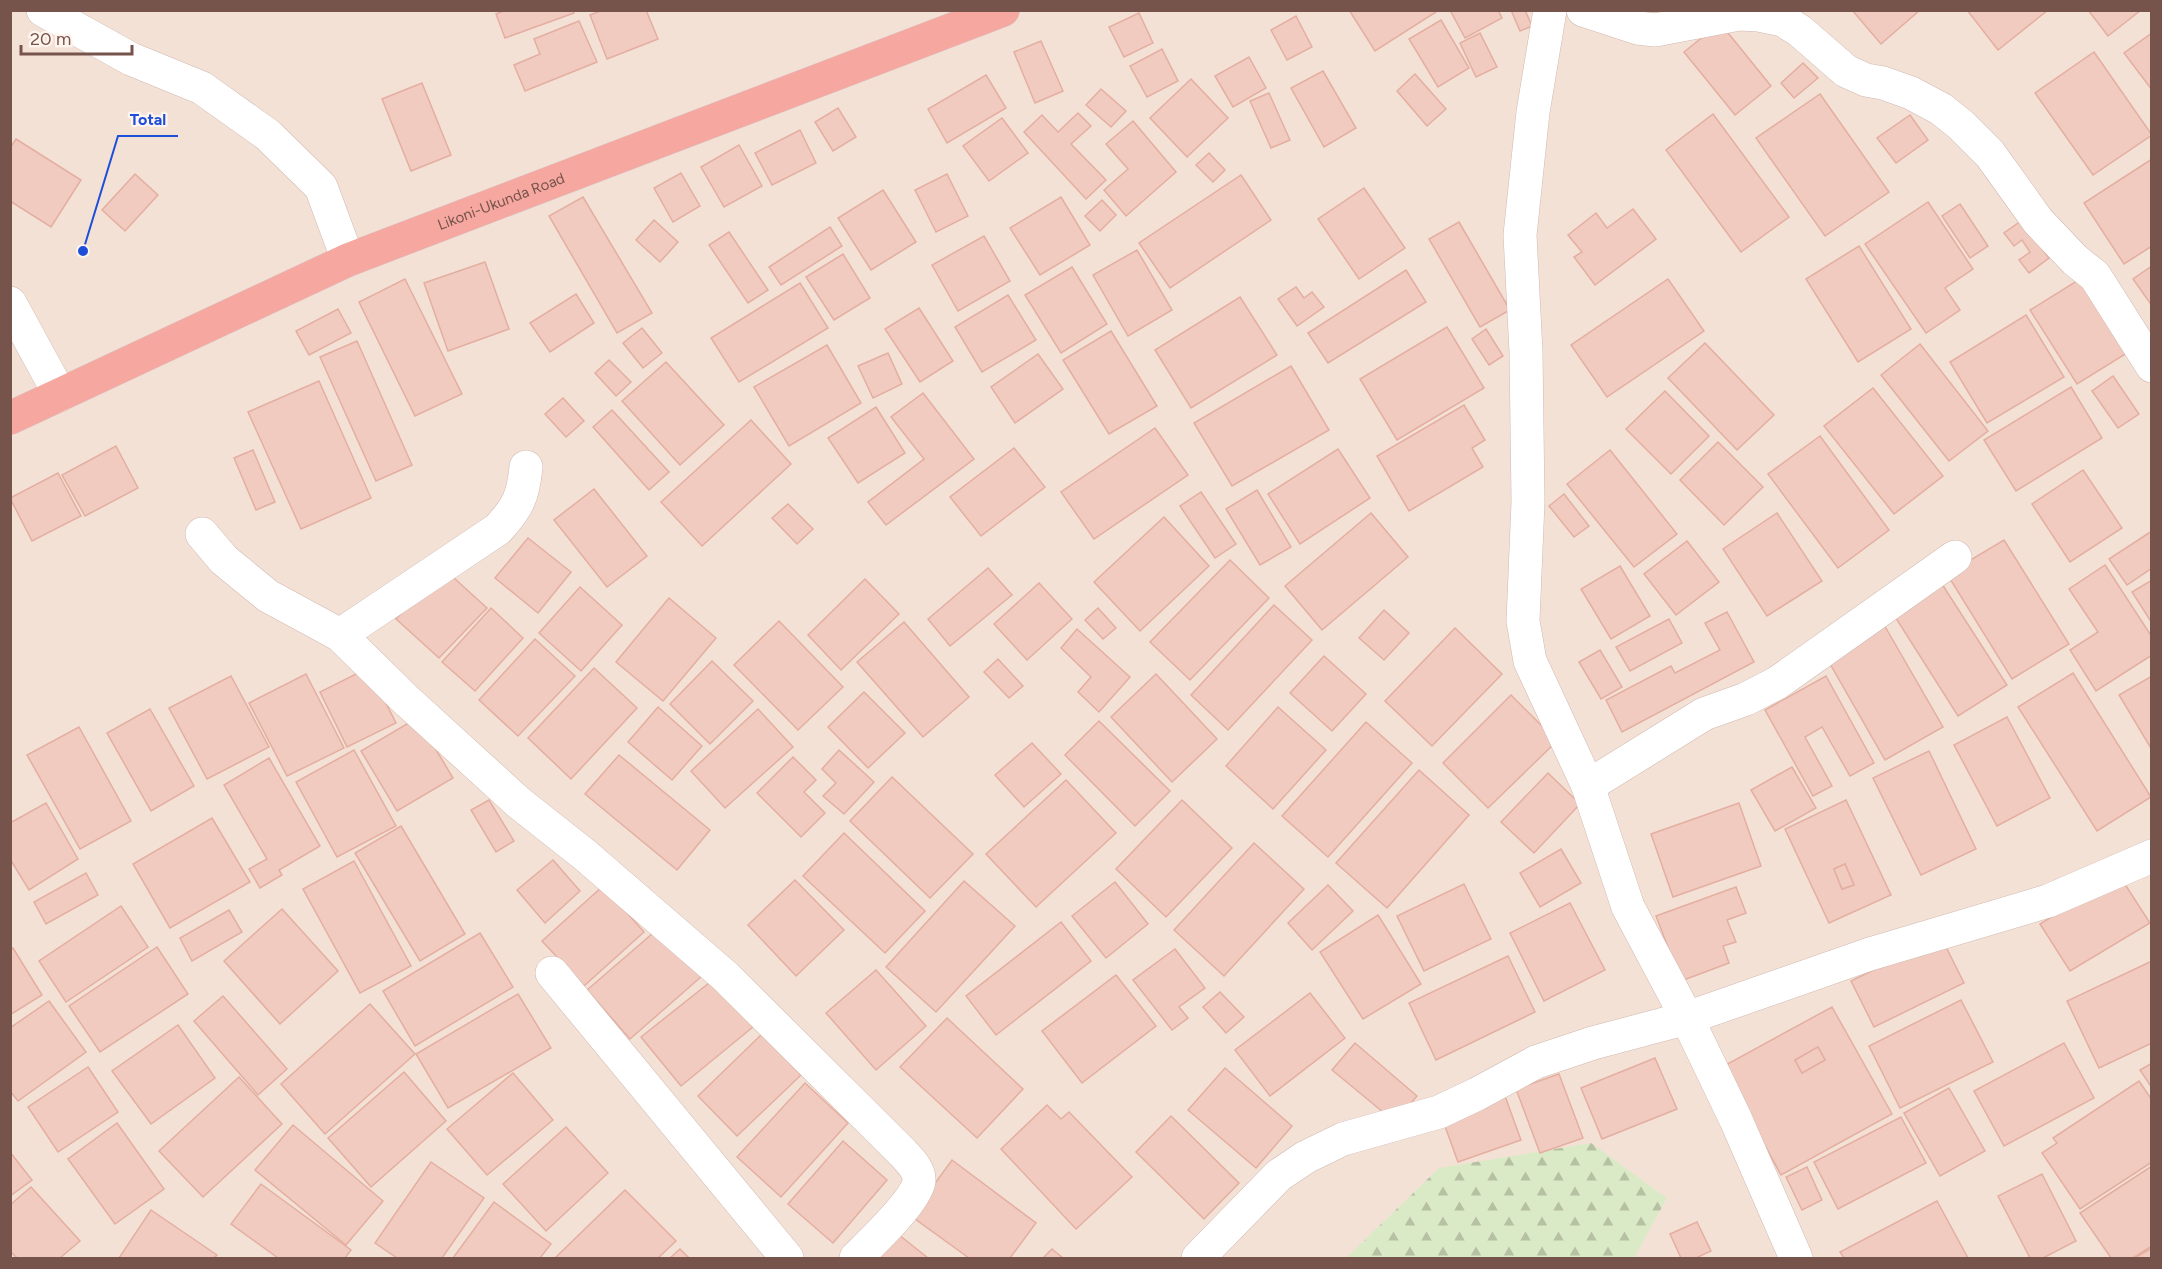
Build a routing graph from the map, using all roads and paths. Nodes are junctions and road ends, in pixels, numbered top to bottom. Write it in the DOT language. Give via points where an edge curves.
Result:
graph roads {
  1 [pos="43,10"];
  2 [pos="1003,10"];
  3 [pos="1550,10"];
  4 [pos="1583,10"];
  5 [pos="348,260"];
  6 [pos="10,303"];
  7 [pos="2151,366"];
  8 [pos="60,396"];
  9 [pos="10,418"];
  10 [pos="526,467"];
  11 [pos="202,534"];
  12 [pos="1955,557"];
  13 [pos="340,635"];
  14 [pos="1588,786"];
  15 [pos="2151,856"];
  16 [pos="552,973"];
  17 [pos="1687,1018"];
  18 [pos="787,1258"];
  19 [pos="856,1258"];
  20 [pos="1198,1258"];
  21 [pos="1796,1258"];
  1 -- 5 [label="street" via="131,59 201,88 268,135 321,187"];
  2 -- 5 [label="highway, Likoni-Ukunda Road"];
  3 -- 14 [label="street" via="1533,112 1520,235 1528,502 1523,621 1530,661"];
  4 -- 7 [label="street" via="1656,30 1739,14 1783,20 1846,71 1911,93 1941,109 1990,154 2038,221 2095,276"];
  5 -- 8 [label="highway, Likoni-Ukunda Road"];
  6 -- 8 [label="street"];
  8 -- 9 [label="highway, Likoni-Ukunda Road"];
  10 -- 13 [label="street" via="524,490 516,509 498,529"];
  11 -- 13 [label="street" via="224,560 268,596"];
  12 -- 14 [label="street" via="1777,683 1704,714"];
  13 -- 19 [label="street" via="518,802 725,976 917,1169 919,1181 914,1193"];
  14 -- 17 [label="street" via="1628,908"];
  15 -- 17 [label="street" via="2048,901 1870,954"];
  16 -- 18 [label="street"];
  17 -- 20 [label="street" via="1536,1062 1439,1112 1343,1139 1306,1157 1279,1175"];
  17 -- 21 [label="street"];
}
